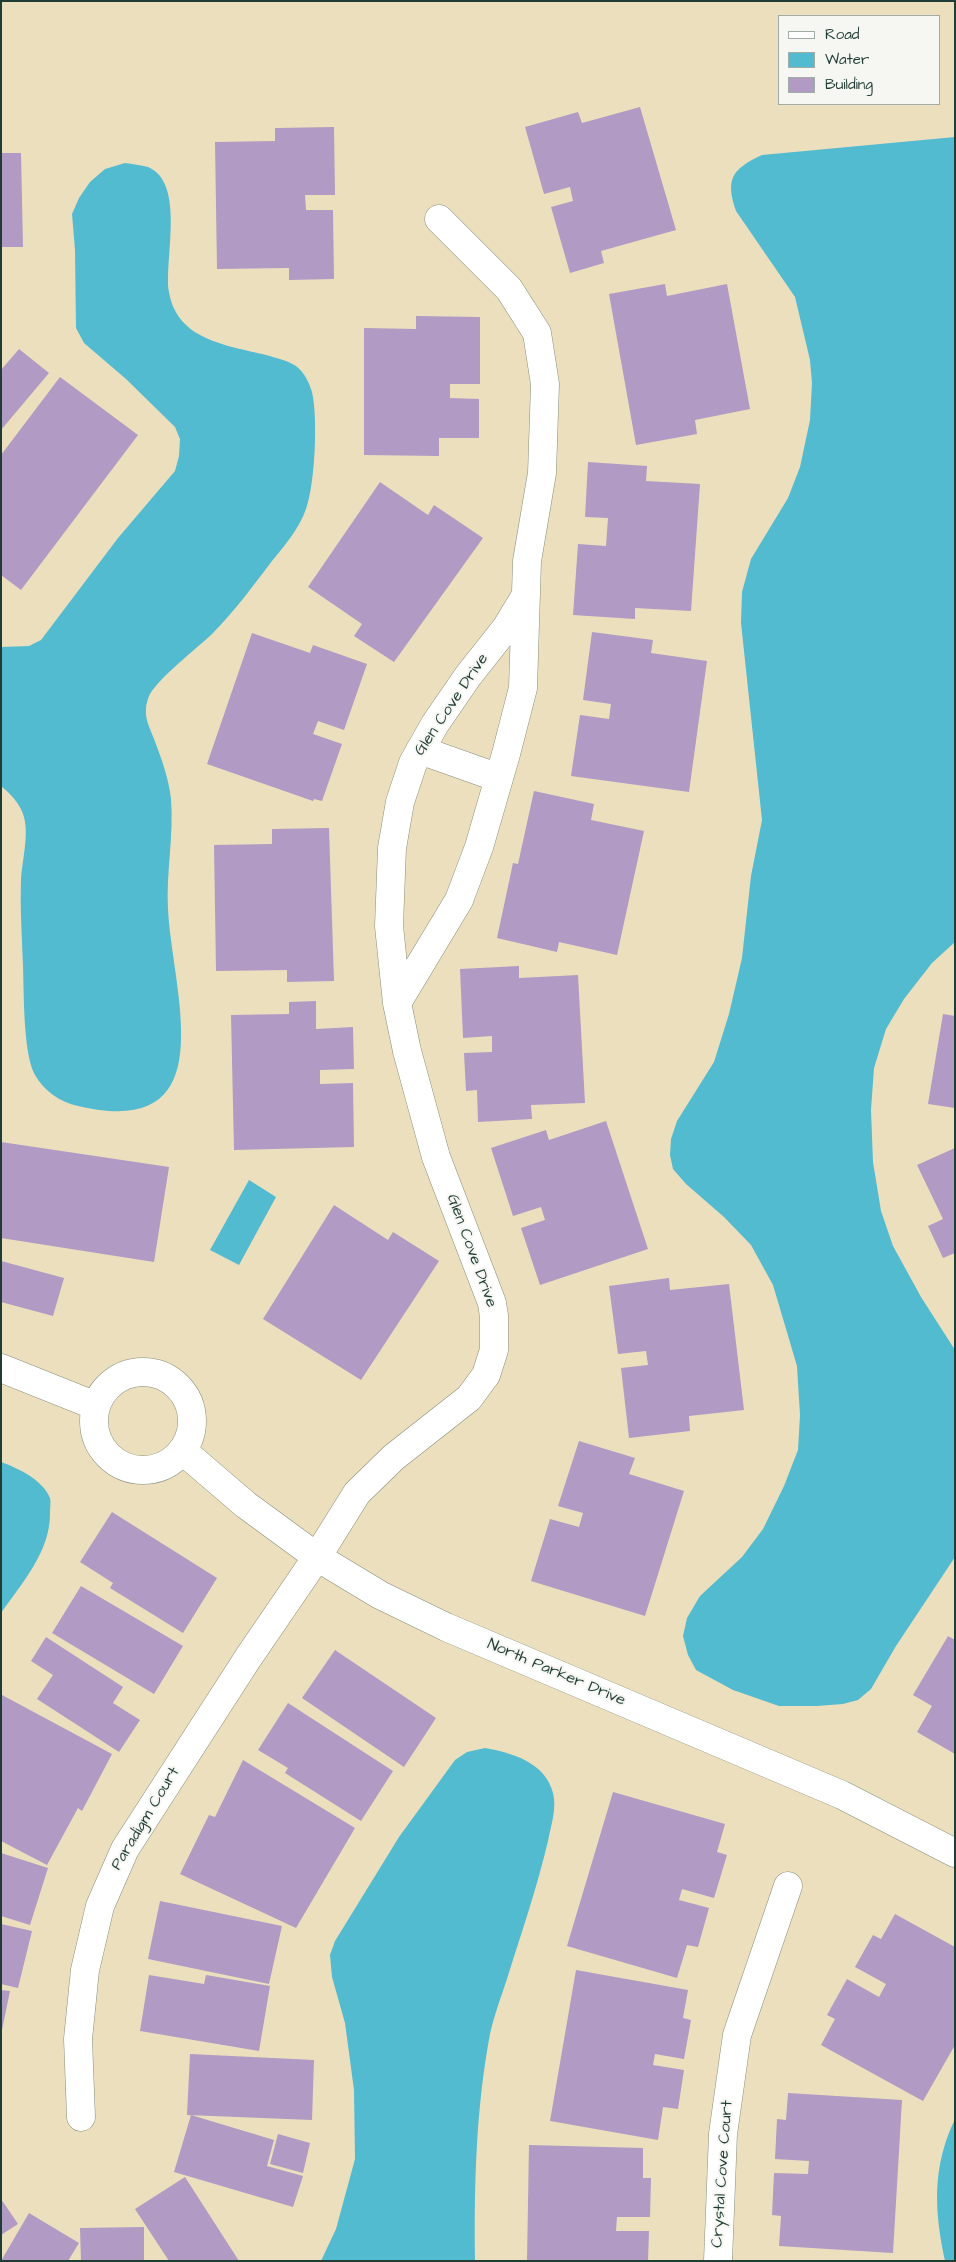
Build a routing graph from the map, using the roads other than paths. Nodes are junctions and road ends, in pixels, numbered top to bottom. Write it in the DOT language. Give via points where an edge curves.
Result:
graph roads {
  1 [pos="439,219"];
  2 [pos="526,595"];
  3 [pos="420,750"];
  4 [pos="499,778"];
  5 [pos="398,1003"];
  6 [pos="1,1368"];
  7 [pos="96,1406"];
  8 [pos="182,1451"];
  9 [pos="317,1557"];
  10 [pos="955,1853"];
  11 [pos="788,1886"];
  12 [pos="81,2117"];
  13 [pos="718,2261"];
  1 -- 2 [label="street, Glen Cove Drive" via="509,289 537,333 545,384 542,472 527,561"];
  2 -- 3 [label="street, Glen Cove Drive"];
  2 -- 4 [label="street, Glen Cove Drive" via="523,688"];
  3 -- 4 [label="street"];
  3 -- 5 [label="street, Glen Cove Drive" via="400,802 392,848 389,926"];
  4 -- 5 [label="street, Glen Cove Drive" via="479,847 458,900"];
  5 -- 9 [label="street, Glen Cove Drive" via="407,1051 436,1157 492,1304 494,1350 486,1375 469,1398 394,1457 358,1493"];
  6 -- 7 [label="street"];
  7 -- 8 [label="street" via="93,1422 96,1436 114,1461 142,1471 172,1462"];
  7 -- 8 [label="street" via="116,1379 132,1373 149,1372 166,1377 180,1387 189,1402 190,1435"];
  8 -- 9 [label="street, North Parker Drive" via="246,1505"];
  9 -- 10 [label="street, North Parker Drive" via="380,1595 446,1627 842,1795"];
  9 -- 12 [label="street, Paradigm Court" via="157,1799 109,1881 91,1938 80,2003"];
  11 -- 13 [label="street, Crystal Cove Court" via="737,2035 723,2134"];
}
